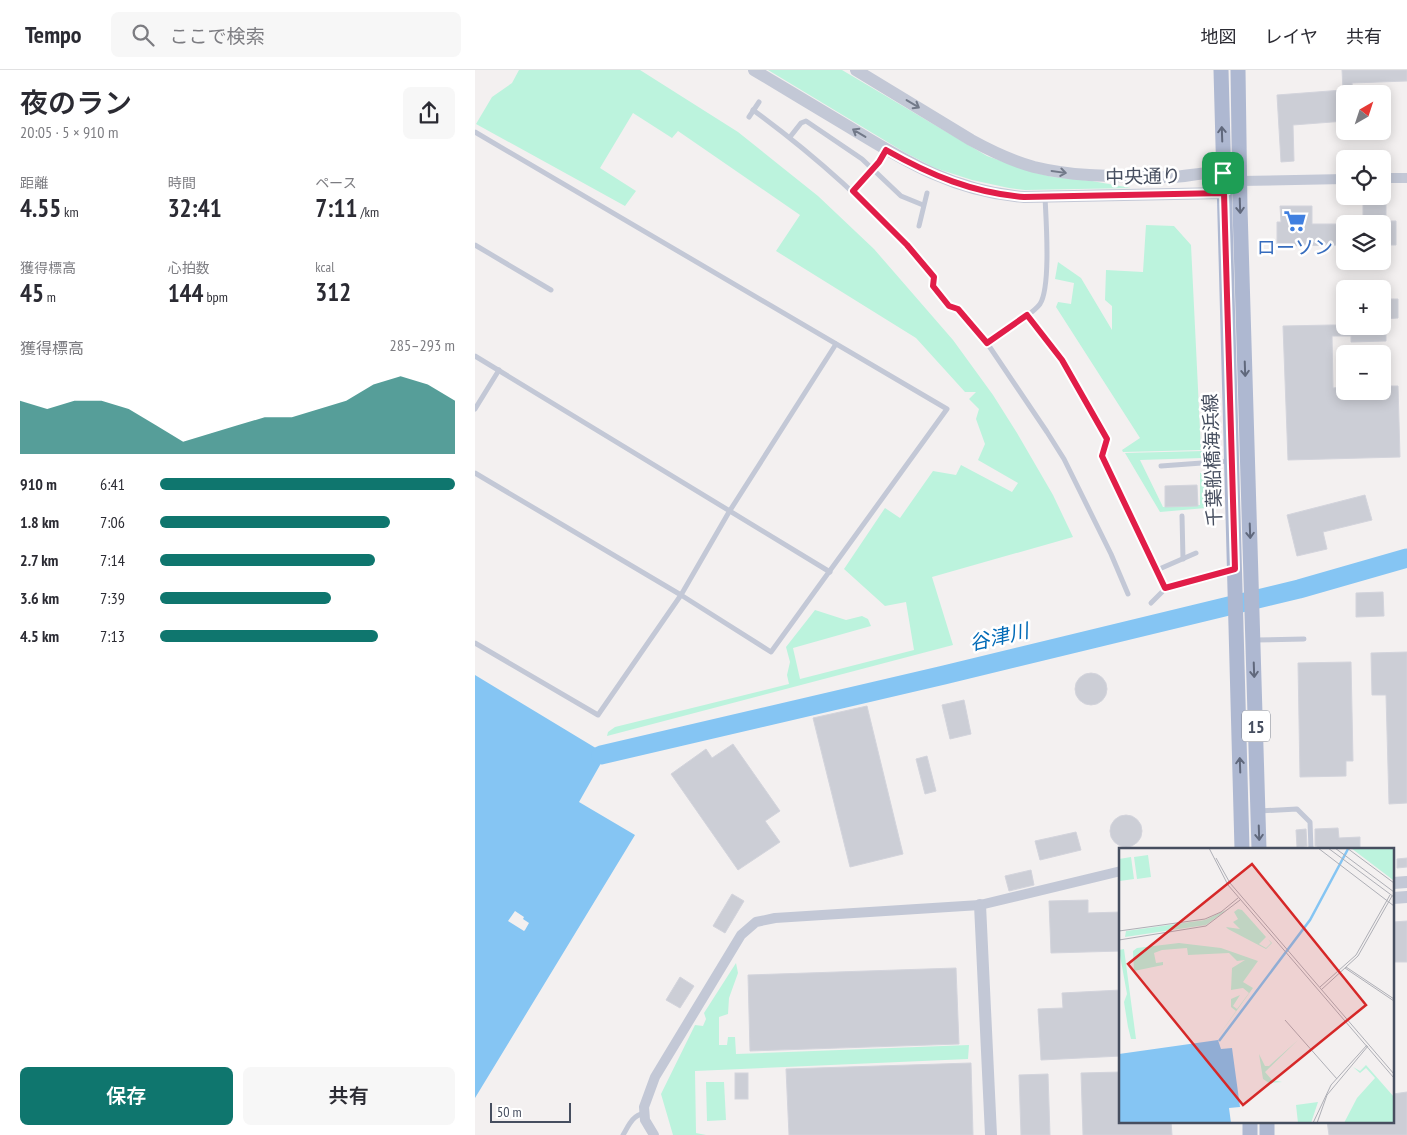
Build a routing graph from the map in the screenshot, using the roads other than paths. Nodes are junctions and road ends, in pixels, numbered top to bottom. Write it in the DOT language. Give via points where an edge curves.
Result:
graph roads {
  1 [pos="754,70"];
  2 [pos="856,70"];
  3 [pos="1221,70"];
  4 [pos="1238,70"];
  5 [pos="759,102"];
  6 [pos="753,110"];
  7 [pos="749,117"];
  8 [pos="475,132"];
  9 [pos="790,137"];
  10 [pos="886,150"];
  11 [pos="872,169"];
  12 [pos="1223,173"];
  13 [pos="1391,178"];
  14 [pos="1407,178"];
  15 [pos="1336,179"];
  16 [pos="1239,181"];
  17 [pos="853,191"];
  18 [pos="927,193"];
  19 [pos="1224,193"];
  20 [pos="1045,196"];
  21 [pos="923,205"];
  22 [pos="919,226"];
  23 [pos="475,245"];
  24 [pos="551,290"];
  25 [pos="1027,315"];
  26 [pos="987,343"];
  27 [pos="836,344"];
  28 [pos="475,356"];
  29 [pos="499,370"];
  30 [pos="475,409"];
  31 [pos="1232,460"];
  32 [pos="1161,466"];
  33 [pos="475,473"];
  34 [pos="729,512"];
  35 [pos="1182,516"];
  36 [pos="1196,553"];
  37 [pos="1183,559"];
  38 [pos="1235,569"];
  39 [pos="1157,570"];
  40 [pos="830,572"];
  41 [pos="1165,588"];
  42 [pos="1128,594"];
  43 [pos="681,595"];
  44 [pos="1151,603"];
  45 [pos="1304,639"];
  46 [pos="1253,640"];
  47 [pos="475,643"];
  48 [pos="1258,811"];
  49 [pos="1242,848"];
  50 [pos="1259,848"];
  51 [pos="1311,848"];
  52 [pos="1119,871"];
  53 [pos="1394,882"];
  54 [pos="1407,882"];
  55 [pos="1407,897"];
  56 [pos="1394,898"];
  57 [pos="981,905"];
  58 [pos="644,1113"];
  59 [pos="1250,1122"];
  60 [pos="1267,1122"];
  61 [pos="623,1135"];
  62 [pos="654,1135"];
  63 [pos="991,1135"];
  64 [pos="1250,1135"];
  65 [pos="1267,1135"];
  10 -- 1 [label="street, 中央通り, one-way"];
  2 -- 12 [label="street, 中央通り, one-way" via="989,150 1033,166 1089,176 1179,177"];
  12 -- 3 [label="main road, 千葉船橋海浜線 / 15, one-way"];
  4 -- 16 [label="main road, 千葉船橋海浜線 / 15"];
  5 -- 6 [label="lane"];
  6 -- 7 [label="lane"];
  6 -- 9 [label="lane"];
  8 -- 27 [label="lane"];
  9 -- 11 [label="lane" via="805,121"];
  9 -- 17 [label="lane"];
  10 -- 11 [label="lane"];
  10 -- 20 [label="street, 中央通り" via="968,188 1005,196"];
  11 -- 17 [label="lane"];
  11 -- 21 [label="lane" via="901,196"];
  12 -- 16 [label="street"];
  12 -- 19 [label="main road, 千葉船橋海浜線 / 15"];
  13 -- 14 [label="street"];
  15 -- 16 [label="street"];
  16 -- 19 [label="street"];
  16 -- 46 [label="main road, 千葉船橋海浜線 / 15, one-way"];
  17 -- 26 [label="lane" via="907,245 934,277 933,286 949,306 958,309"];
  18 -- 21 [label="lane"];
  19 -- 20 [label="street, 中央通り"];
  19 -- 31 [label="main road, 千葉船橋海浜線 / 15"];
  20 -- 25 [label="lane" via="1047,259 1043,298"];
  21 -- 22 [label="lane"];
  23 -- 24 [label="lane"];
  25 -- 26 [label="lane"];
  25 -- 39 [label="lane" via="1062,360 1107,439 1102,456"];
  26 -- 42 [label="lane" via="1064,459"];
  27 -- 34 [label="lane"];
  27 -- 40 [label="lane" via="947,409"];
  28 -- 29 [label="lane"];
  29 -- 30 [label="lane"];
  29 -- 34 [label="lane"];
  31 -- 32 [label="lane"];
  31 -- 38 [label="main road, 千葉船橋海浜線 / 15"];
  33 -- 43 [label="lane"];
  34 -- 40 [label="lane"];
  34 -- 43 [label="lane"];
  35 -- 37 [label="lane"];
  36 -- 37 [label="lane"];
  37 -- 39 [label="lane"];
  38 -- 41 [label="lane"];
  49 -- 38 [label="main road, 千葉船橋海浜線 / 15, one-way"];
  39 -- 41 [label="lane"];
  40 -- 43 [label="lane" via="771,652"];
  41 -- 44 [label="lane"];
  43 -- 47 [label="lane" via="598,715"];
  45 -- 46 [label="lane"];
  46 -- 48 [label="main road, 千葉船橋海浜線 / 15, one-way"];
  48 -- 50 [label="main road, 千葉船橋海浜線 / 15, one-way"];
  48 -- 51 [label="lane" via="1297,809 1310,822"];
  52 -- 57 [label="street"];
  53 -- 54 [label="street"];
  55 -- 56 [label="street"];
  57 -- 58 [label="street" via="775,918 756,922 741,935 660,1069"];
  57 -- 63 [label="street"];
  58 -- 61 [label="lane" via="633,1118"];
  58 -- 62 [label="street"];
  59 -- 64 [label="main road"];
  60 -- 65 [label="main road"];
}
